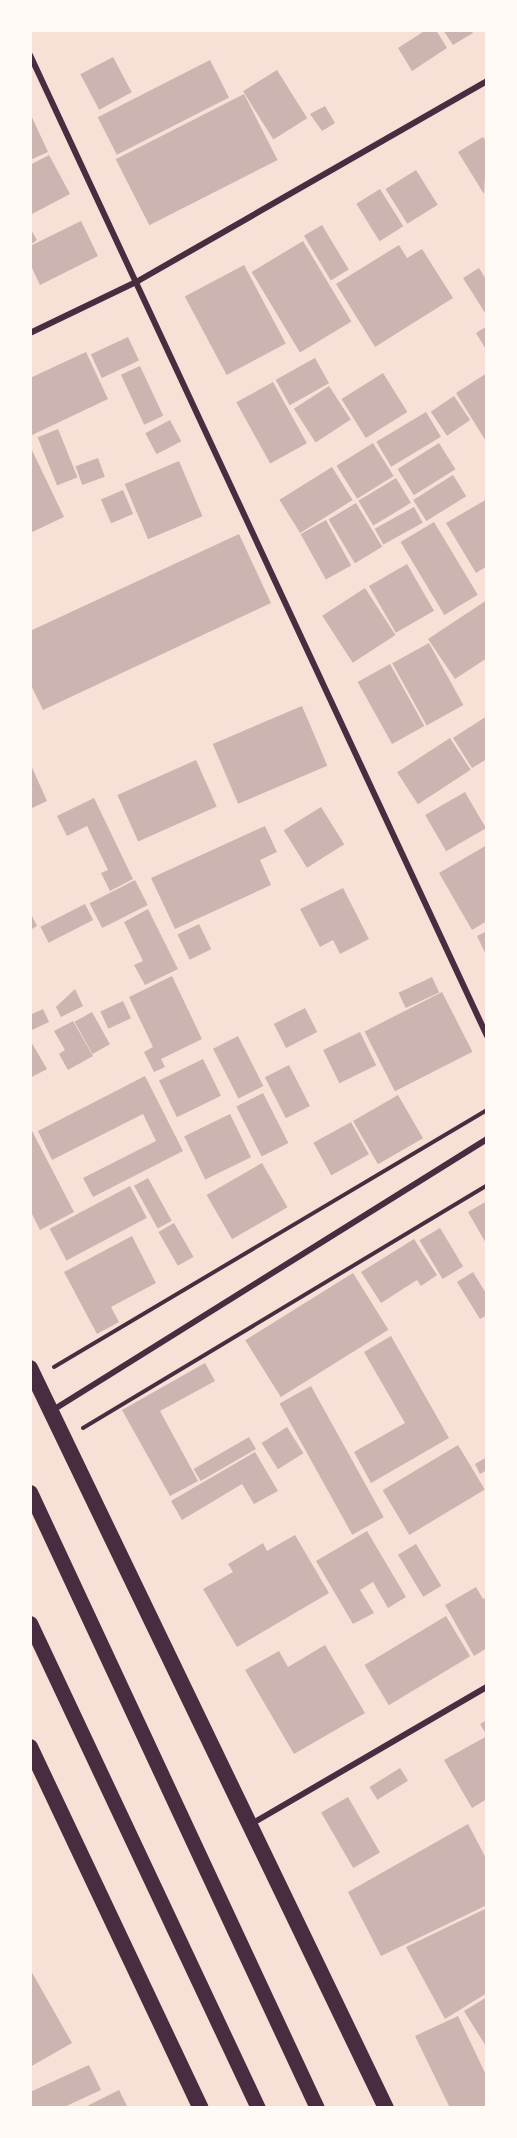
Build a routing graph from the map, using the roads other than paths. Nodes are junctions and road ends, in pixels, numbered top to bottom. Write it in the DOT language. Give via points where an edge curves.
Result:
graph roads {
  1 [pos="30,55"];
  2 [pos="487,81"];
  3 [pos="138,281"];
  4 [pos="30,333"];
  5 [pos="487,1036"];
  6 [pos="487,1139"];
  7 [pos="33,1373"];
  8 [pos="53,1410"];
  9 [pos="30,1492"];
  10 [pos="30,1623"];
  11 [pos="487,1687"];
  12 [pos="30,1747"];
  13 [pos="253,1823"];
  14 [pos="201,2108"];
  15 [pos="258,2108"];
  16 [pos="317,2108"];
  17 [pos="386,2108"];
  1 -- 3 [label="street"];
  2 -- 3 [label="street"];
  3 -- 4 [label="street"];
  3 -- 5 [label="street"];
  6 -- 8 [label="street"];
  7 -- 8 [label="highway"];
  8 -- 13 [label="highway"];
  9 -- 16 [label="main road"];
  10 -- 15 [label="main road"];
  11 -- 13 [label="street"];
  12 -- 14 [label="highway"];
  13 -- 17 [label="highway"];
}
